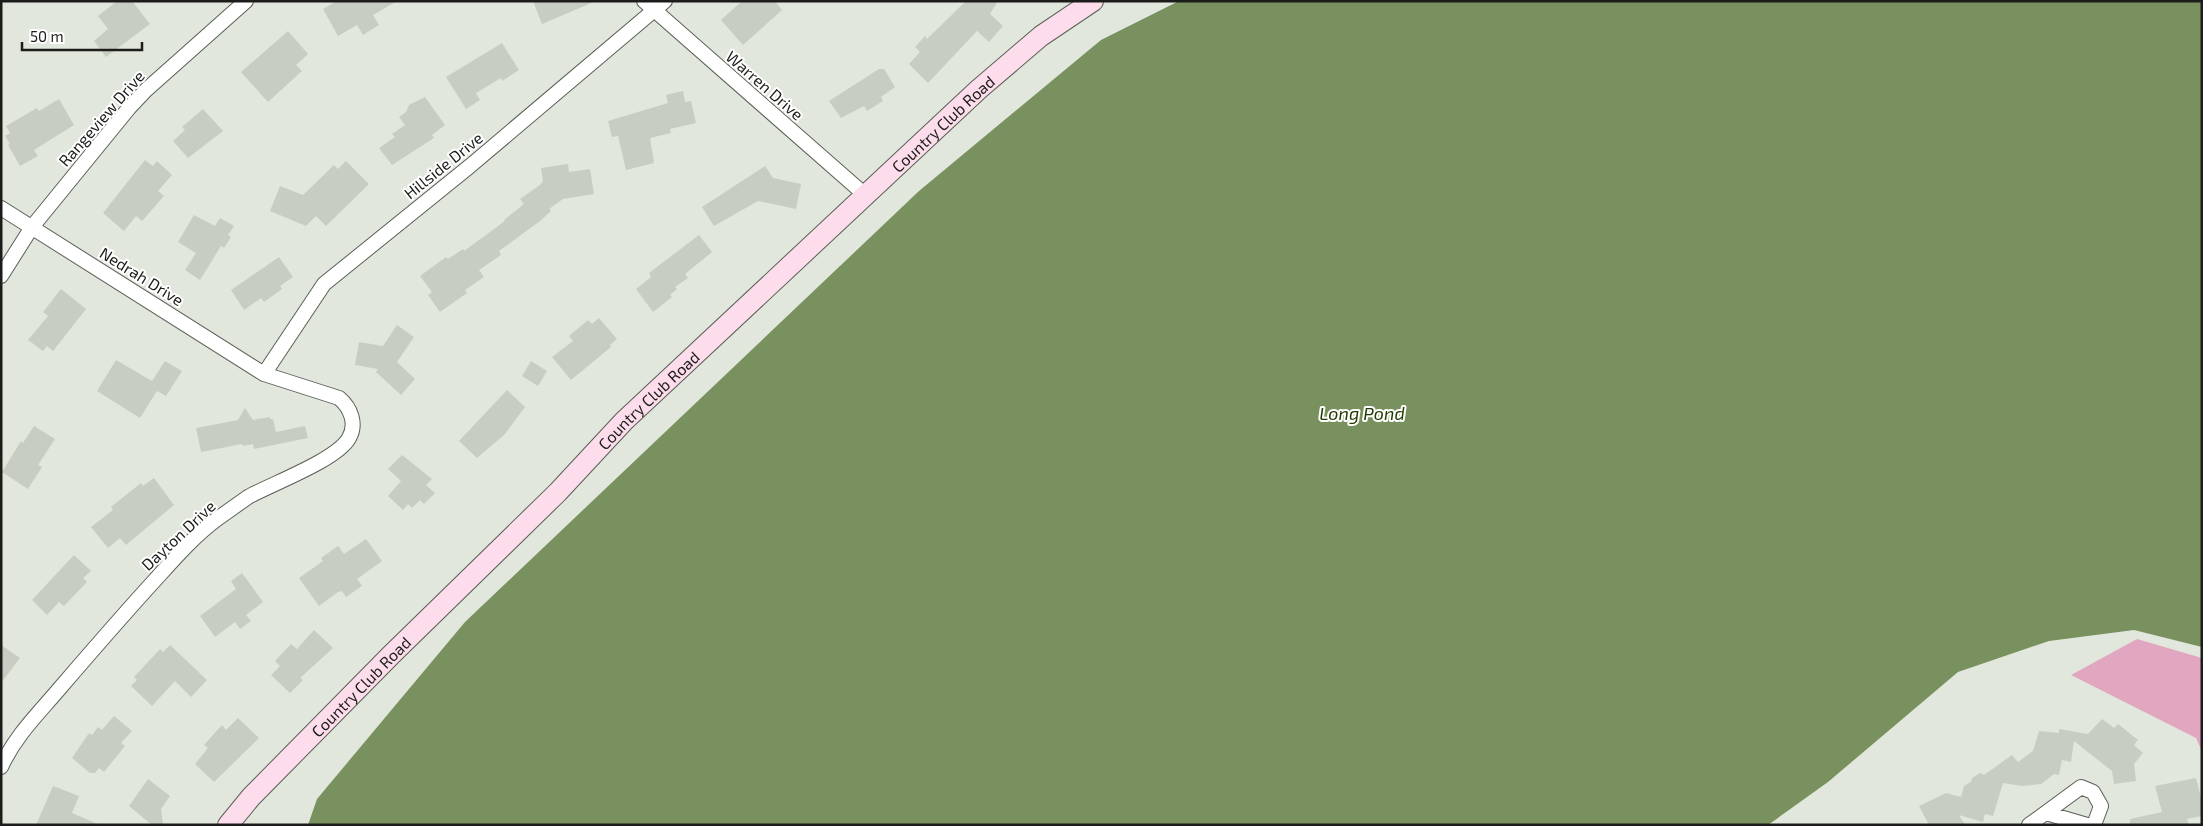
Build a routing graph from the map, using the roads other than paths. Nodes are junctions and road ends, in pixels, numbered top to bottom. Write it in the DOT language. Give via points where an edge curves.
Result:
graph roads {
  1 [pos="246,1"];
  2 [pos="666,1"];
  3 [pos="1093,1"];
  4 [pos="648,6"];
  5 [pos="864,194"];
  6 [pos="1,208"];
  7 [pos="32,227"];
  8 [pos="1,276"];
  9 [pos="264,374"];
  10 [pos="1,767"];
  11 [pos="2046,813"];
  12 [pos="228,825"];
  13 [pos="2029,825"];
  14 [pos="2087,825"];
  15 [pos="2094,825"];
  1 -- 7 [label="street, Rangeview Drive" via="146,90"];
  2 -- 4 [label="street, Hillside Drive"];
  3 -- 5 [label="street, Country Club Road" via="1041,36 979,88"];
  4 -- 5 [label="street, Warren Drive"];
  4 -- 9 [label="street, Hillside Drive" via="477,160 324,284"];
  5 -- 12 [label="street, Country Club Road" via="624,421 558,492 251,797"];
  6 -- 7 [label="street, Nedrah Drive"];
  7 -- 8 [label="street, Rangeview Drive"];
  7 -- 9 [label="street, Nedrah Drive"];
  9 -- 10 [label="street, Dayton Drive" via="339,398 352,415 353,427 349,438 305,470 249,497 215,520 93,647 23,729"];
  11 -- 13 [label="street"];
  11 -- 14 [label="street"];
  11 -- 15 [label="street" via="2081,787 2093,792 2101,806"];
}
